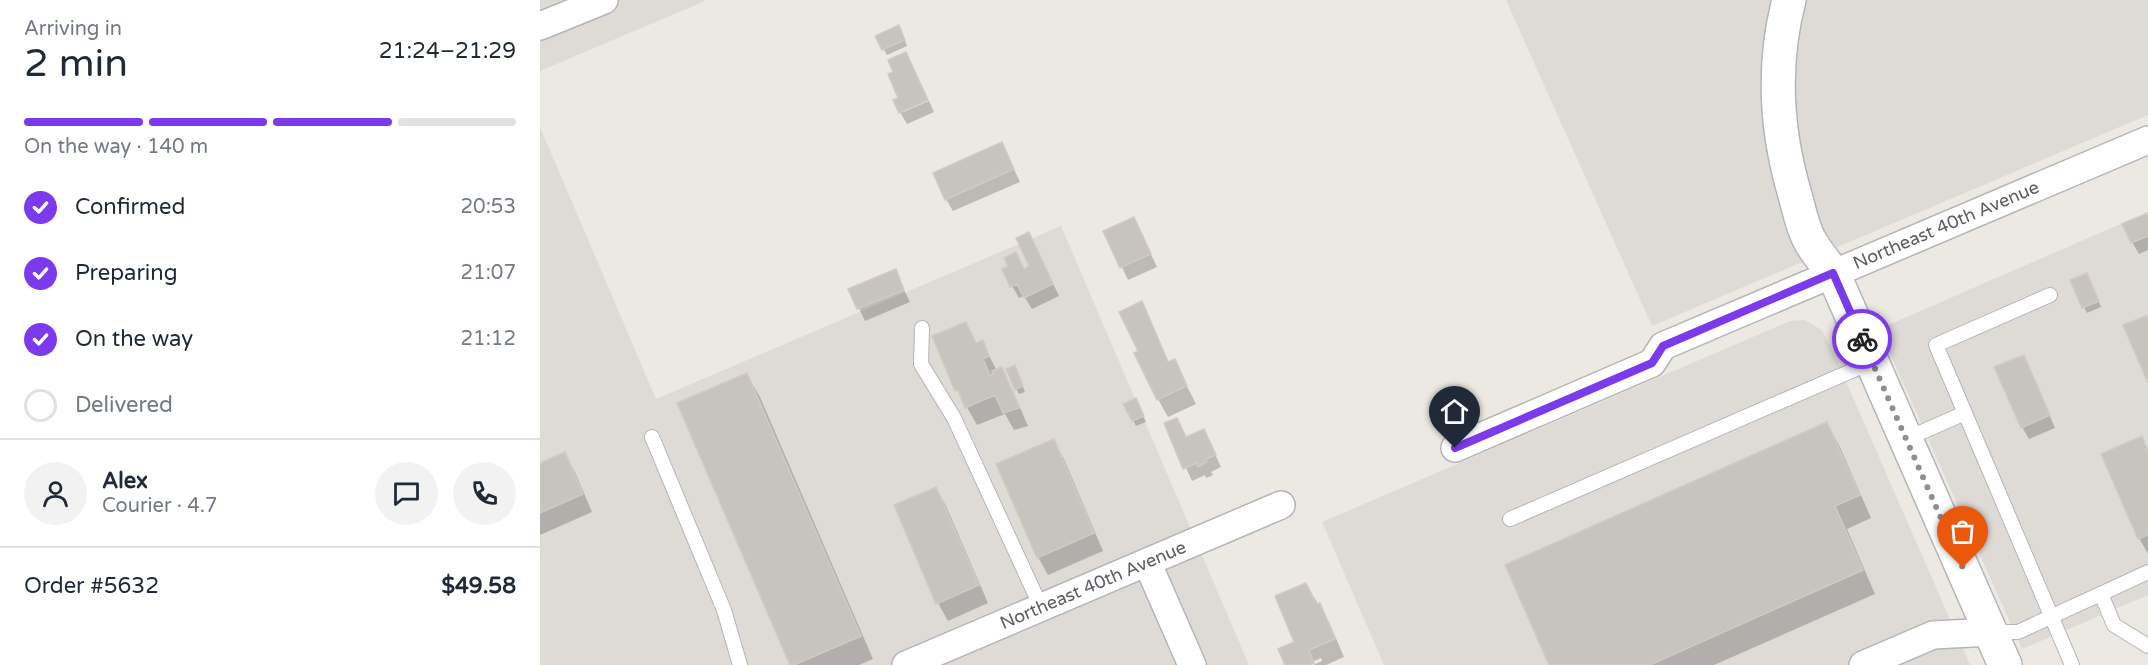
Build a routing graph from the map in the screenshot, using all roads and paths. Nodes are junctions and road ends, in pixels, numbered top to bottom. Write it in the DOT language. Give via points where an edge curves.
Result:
graph roads {
  1 [pos="604,0"];
  2 [pos="1789,0"];
  3 [pos="540,26"];
  4 [pos="2148,140"];
  5 [pos="1833,273"];
  6 [pos="2050,295"];
  7 [pos="922,328"];
  8 [pos="1872,362"];
  9 [pos="1965,413"];
  10 [pos="652,437"];
  11 [pos="1906,439"];
  12 [pos="1455,448"];
  13 [pos="1281,505"];
  14 [pos="1510,519"];
  15 [pos="1147,562"];
  16 [pos="2148,572"];
  17 [pos="2101,594"];
  18 [pos="1041,607"];
  19 [pos="2051,617"];
  20 [pos="1991,632"];
  21 [pos="2148,646"];
  22 [pos="740,665"];
  23 [pos="906,665"];
  24 [pos="1192,665"];
  25 [pos="1863,665"];
  26 [pos="2005,665"];
  27 [pos="2072,665"];
  1 -- 3 [label="street"];
  2 -- 5 [label="street" via="1778,73 1782,147 1809,239"];
  4 -- 5 [label="street, Northeast 40th Avenue"];
  5 -- 8 [label="street"];
  5 -- 12 [label="street, Northeast 40th Avenue" via="1663,346 1652,363"];
  6 -- 9 [label="lane" via="1936,345"];
  7 -- 18 [label="lane" via="921,364 954,418"];
  8 -- 11 [label="street"];
  8 -- 14 [label="lane"];
  9 -- 11 [label="lane"];
  9 -- 19 [label="lane"];
  10 -- 22 [label="lane" via="724,610"];
  11 -- 20 [label="street"];
  13 -- 15 [label="street, Northeast 40th Avenue"];
  15 -- 18 [label="street, Northeast 40th Avenue"];
  15 -- 24 [label="street"];
  16 -- 17 [label="lane"];
  17 -- 19 [label="lane"];
  17 -- 21 [label="lane" via="2114,625"];
  18 -- 23 [label="street, Northeast 40th Avenue"];
  19 -- 20 [label="lane" via="2018,632"];
  19 -- 27 [label="lane"];
  20 -- 25 [label="street" via="1933,635"];
  20 -- 26 [label="street"];
}
